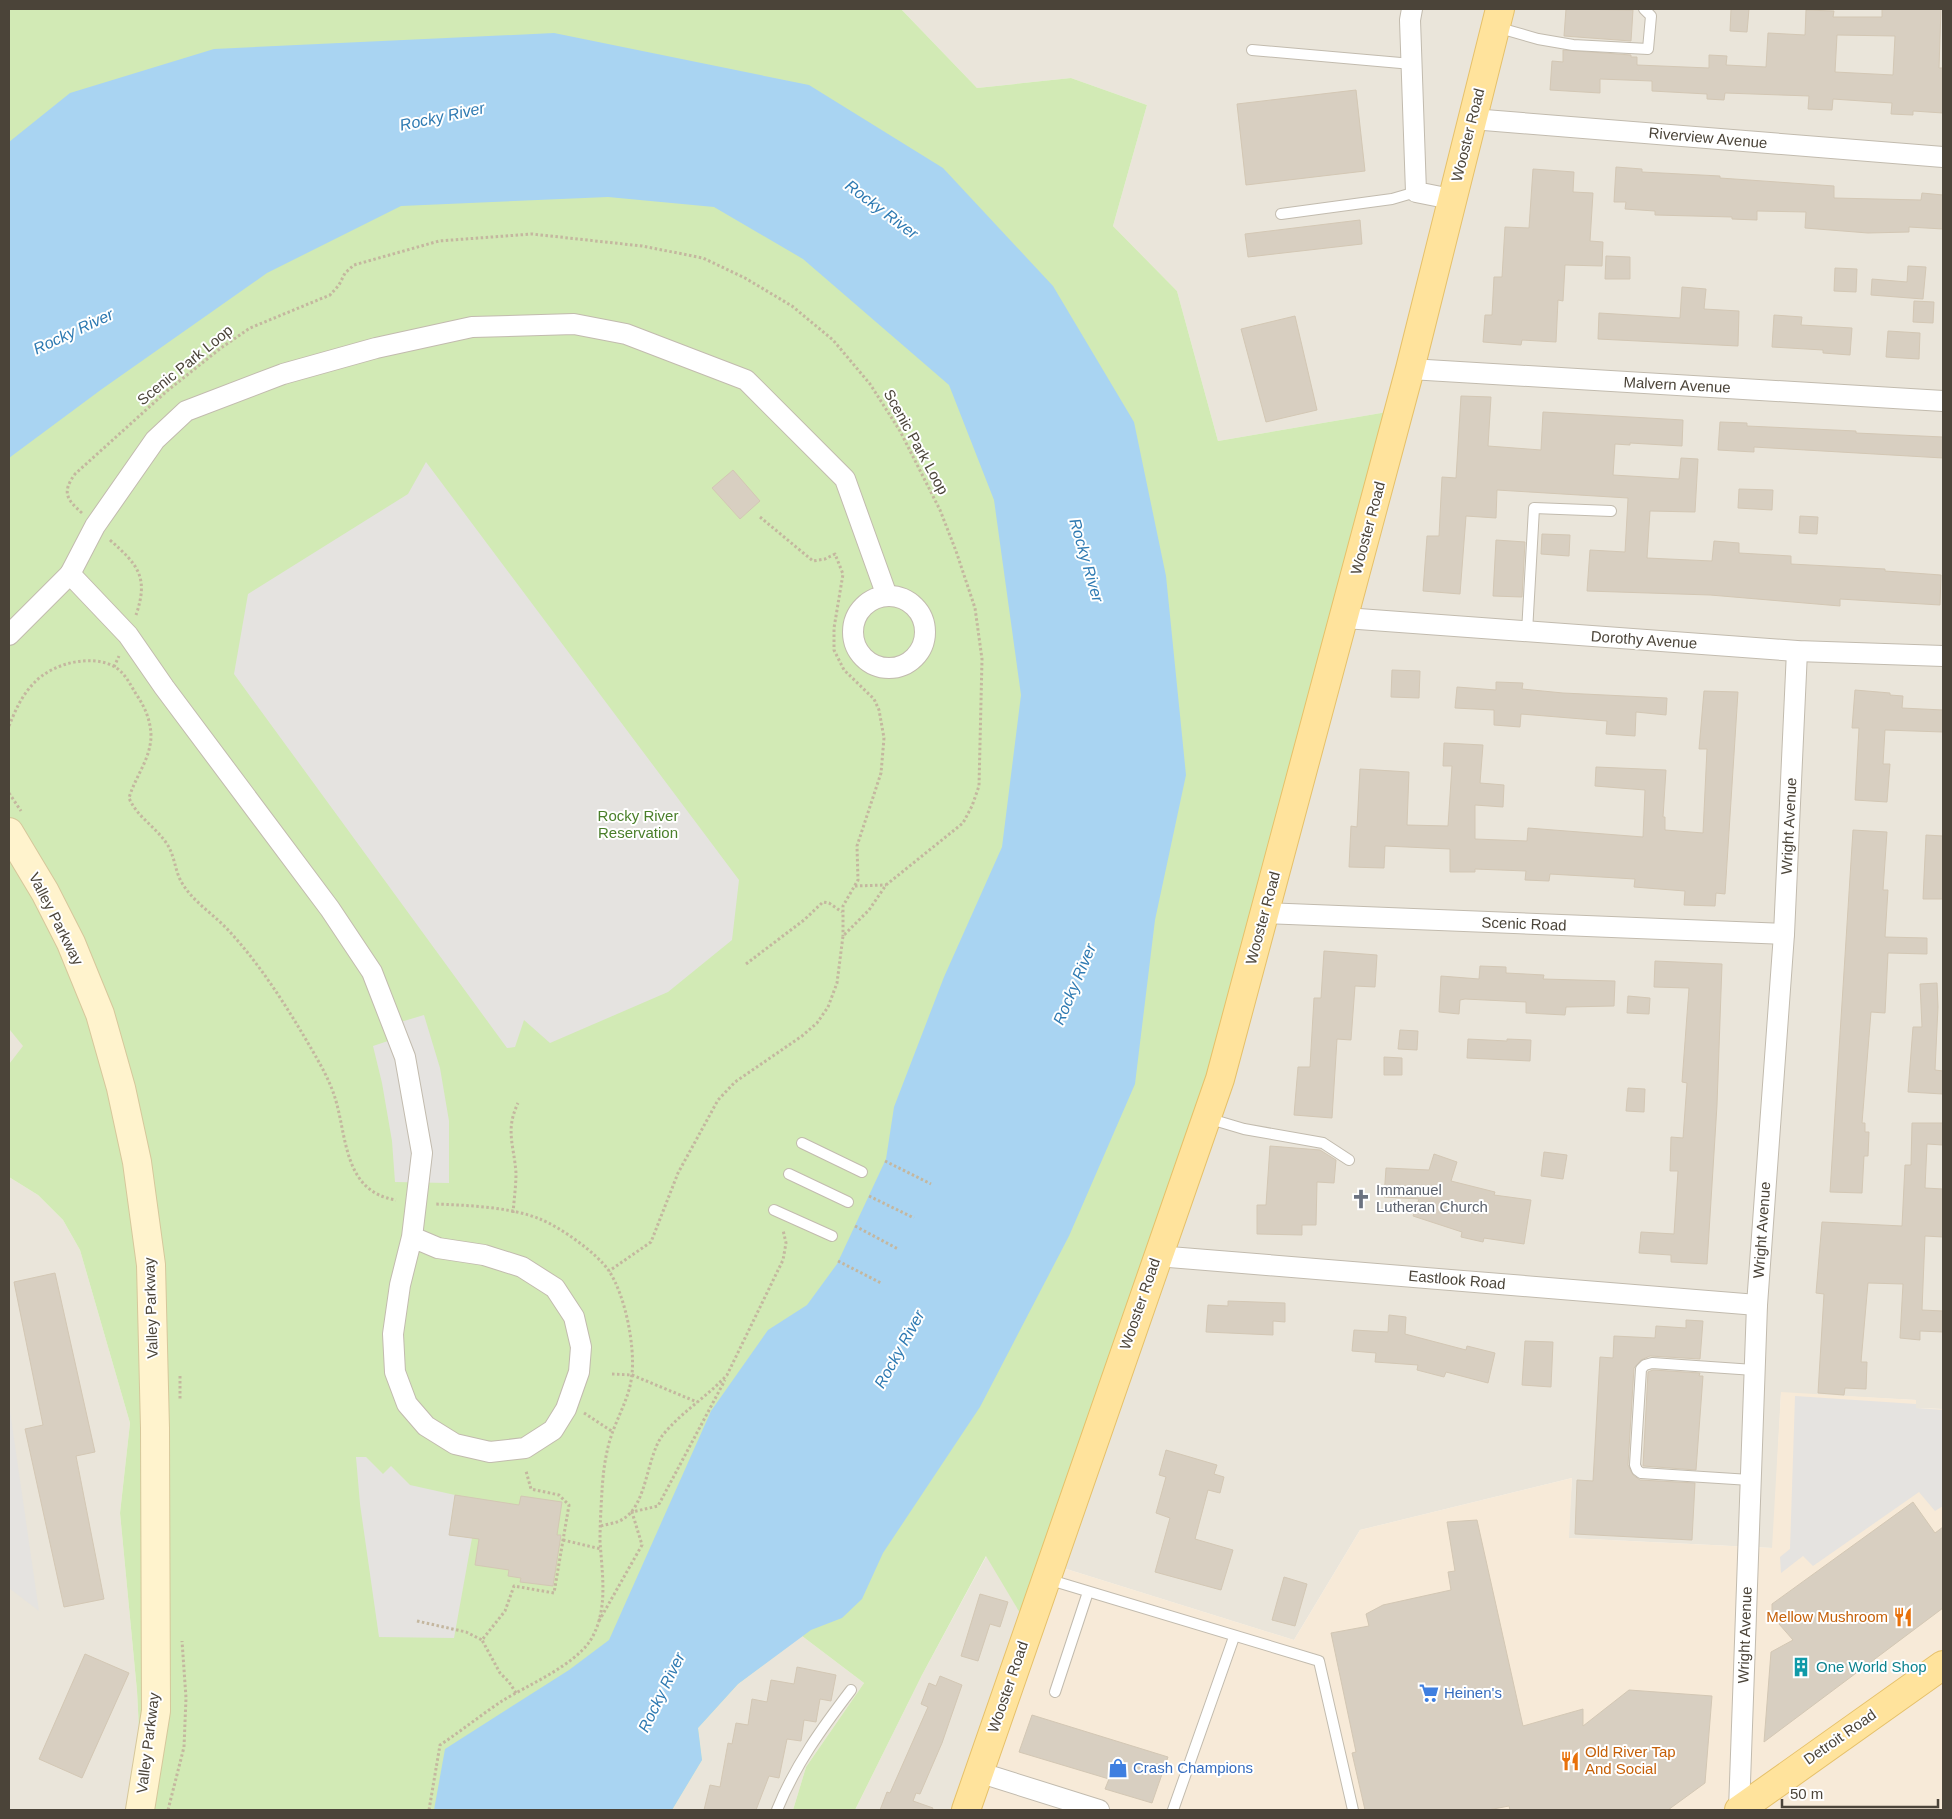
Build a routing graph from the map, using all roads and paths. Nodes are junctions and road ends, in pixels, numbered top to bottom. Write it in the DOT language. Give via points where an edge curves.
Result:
graph roads {
  1 [pos="1412,9"];
  2 [pos="1644,9"];
  3 [pos="1497,18"];
  4 [pos="1252,50"];
  5 [pos="1412,64"];
  6 [pos="1472,119"];
  7 [pos="1943,157"];
  8 [pos="1416,192"];
  9 [pos="1451,199"];
  10 [pos="1281,214"];
  11 [pos="1410,369"];
  12 [pos="1943,401"];
  13 [pos="1611,512"];
  14 [pos="86,517"];
  15 [pos="760,517"];
  16 [pos="104,534"];
  17 [pos="70,574"];
  18 [pos="887,596"];
  19 [pos="1345,618"];
  20 [pos="134,620"];
  21 [pos="1527,632"];
  22 [pos="9,635"];
  23 [pos="1797,651"];
  24 [pos="1943,656"];
  25 [pos="9,726"];
  26 [pos="9,832"];
  27 [pos="886,885"];
  28 [pos="854,886"];
  29 [pos="842,913"];
  30 [pos="1264,913"];
  31 [pos="1784,934"];
  32 [pos="843,936"];
  33 [pos="746,964"];
  34 [pos="518,1103"];
  35 [pos="1206,1117"];
  36 [pos="802,1143"];
  37 [pos="1349,1160"];
  38 [pos="885,1161"];
  39 [pos="862,1172"];
  40 [pos="789,1174"];
  41 [pos="930,1184"];
  42 [pos="869,1196"];
  43 [pos="848,1202"];
  44 [pos="416,1203"];
  45 [pos="774,1210"];
  46 [pos="513,1213"];
  47 [pos="914,1218"];
  48 [pos="855,1226"];
  49 [pos="782,1227"];
  50 [pos="832,1236"];
  51 [pos="412,1237"];
  52 [pos="898,1249"];
  53 [pos="1157,1256"];
  54 [pos="838,1261"];
  55 [pos="609,1271"];
  56 [pos="881,1283"];
  57 [pos="1757,1305"];
  58 [pos="1754,1370"];
  59 [pos="612,1374"];
  60 [pos="632,1375"];
  61 [pos="727,1375"];
  62 [pos="569,1402"];
  63 [pos="697,1402"];
  64 [pos="613,1432"];
  65 [pos="526,1471"];
  66 [pos="1750,1480"];
  67 [pos="632,1512"];
  68 [pos="601,1526"];
  69 [pos="563,1540"];
  70 [pos="601,1549"];
  71 [pos="1046,1579"];
  72 [pos="1088,1592"];
  73 [pos="417,1621"];
  74 [pos="598,1622"];
  75 [pos="1234,1637"];
  76 [pos="482,1640"];
  77 [pos="1943,1665"];
  78 [pos="851,1690"];
  79 [pos="1055,1692"];
  80 [pos="516,1693"];
  81 [pos="978,1772"];
  82 [pos="140,1810"];
  83 [pos="429,1810"];
  84 [pos="777,1810"];
  85 [pos="966,1810"];
  86 [pos="1099,1810"];
  87 [pos="1173,1810"];
  88 [pos="1353,1810"];
  89 [pos="1739,1810"];
  1 -- 5 [label="street"];
  2 -- 3 [label="lane" via="1651,16 1648,49 1574,45 1538,39"];
  3 -- 6 [label="main road, Wooster Road"];
  4 -- 5 [label="lane"];
  5 -- 8 [label="street"];
  6 -- 7 [label="street, Riverview Avenue"];
  6 -- 9 [label="main road, Wooster Road"];
  8 -- 9 [label="street"];
  8 -- 10 [label="lane" via="1392,199"];
  9 -- 11 [label="main road, Wooster Road"];
  11 -- 12 [label="street, Malvern Avenue"];
  11 -- 19 [label="main road, Wooster Road"];
  13 -- 21 [label="lane" via="1534,508"];
  14 -- 27 [label="path, Scenic Park Loop" via="70,504 66,494 75,474 167,391 221,348 250,328 330,295 354,265 439,241 532,234 642,246 703,258 792,306 833,340 870,384 900,431 940,510 976,608 982,659 977,793 963,824"];
  15 -- 28 [label="path" via="812,561 835,554 843,574 834,628 834,650 844,670 866,690 879,710 884,738 881,773 860,836 857,852 859,873"];
  16 -- 20 [label="path" via="131,559 139,573 143,588"];
  17 -- 18 [label="street" via="95,526 155,440 186,411 283,374 376,348 472,328 574,324 626,334 746,380 845,480"];
  17 -- 22 [label="street"];
  17 -- 44 [label="street" via="128,635 330,909 372,972 405,1057 422,1153"];
  19 -- 21 [label="street, Dorothy Avenue"];
  19 -- 30 [label="main road, Wooster Road"];
  21 -- 23 [label="street, Dorothy Avenue"];
  23 -- 24 [label="street, Dorothy Avenue"];
  23 -- 31 [label="street, Wright Avenue"];
  25 -- 44 [label="path" via="34,683 61,664 102,663 126,676 150,720 151,738 129,798 133,808 168,845 182,883 200,905 229,931 268,978 300,1029 328,1076 342,1137 356,1173 369,1189 383,1198"];
  26 -- 82 [label="street, Valley Parkway" via="71,944 100,1014 122,1088 137,1162 150,1256 155,1428 156,1711"];
  27 -- 28 [label="path"];
  27 -- 32 [label="path, Scenic Park Loop"];
  28 -- 29 [label="path"];
  29 -- 32 [label="path"];
  29 -- 33 [label="path" via="822,902 804,920"];
  30 -- 31 [label="street, Scenic Road"];
  30 -- 35 [label="main road, Wooster Road" via="1220,1079"];
  31 -- 57 [label="street, Wright Avenue"];
  32 -- 55 [label="path" via="837,983 828,1007 817,1023 735,1082 718,1100 678,1173 651,1242"];
  34 -- 46 [label="path" via="511,1117 510,1131 516,1173"];
  35 -- 37 [label="lane" via="1244,1129 1324,1143"];
  35 -- 53 [label="main road, Wooster Road"];
  36 -- 39 [label="lane"];
  38 -- 41 [label="path"];
  40 -- 43 [label="lane"];
  42 -- 47 [label="path"];
  44 -- 46 [label="path"];
  44 -- 51 [label="street"];
  45 -- 50 [label="lane"];
  46 -- 55 [label="path" via="538,1218 571,1235"];
  48 -- 52 [label="path"];
  49 -- 61 [label="path" via="786,1243 783,1260"];
  51 -- 62 [label="street" via="438,1248 484,1255 522,1267 554,1288 574,1317 581,1347 579,1372"];
  51 -- 62 [label="street" via="400,1285 393,1334 395,1372 407,1404 426,1426 455,1444 490,1452 525,1448 553,1430"];
  53 -- 57 [label="street, Eastlook Road"];
  53 -- 71 [label="main road, Wooster Road"];
  54 -- 56 [label="path"];
  55 -- 60 [label="path" via="630,1333"];
  57 -- 58 [label="street, Wright Avenue"];
  58 -- 66 [label="street, Wright Avenue"];
  58 -- 66 [label="lane" via="1645,1365 1641,1369 1635,1465 1642,1473"];
  59 -- 60 [label="path"];
  60 -- 63 [label="path"];
  60 -- 64 [label="path" via="627,1399"];
  61 -- 63 [label="path"];
  61 -- 67 [label="path" via="658,1506"];
  62 -- 64 [label="path"];
  63 -- 67 [label="path" via="674,1422 661,1439"];
  64 -- 68 [label="path" via="602,1490"];
  65 -- 69 [label="path" via="531,1489 559,1495 569,1505"];
  66 -- 89 [label="street, Wright Avenue"];
  67 -- 68 [label="path" via="622,1520"];
  67 -- 74 [label="path" via="642,1545"];
  68 -- 70 [label="path"];
  69 -- 70 [label="path"];
  69 -- 76 [label="path" via="554,1593 514,1586 505,1611"];
  70 -- 74 [label="path" via="604,1589"];
  71 -- 72 [label="lane"];
  71 -- 81 [label="main road, Wooster Road"];
  72 -- 75 [label="lane"];
  72 -- 79 [label="lane"];
  73 -- 76 [label="path" via="466,1632"];
  74 -- 80 [label="path" via="589,1642 572,1659"];
  75 -- 87 [label="lane"];
  75 -- 88 [label="lane" via="1319,1661"];
  76 -- 80 [label="path" via="500,1673"];
  77 -- 89 [label="main road, Detroit Road"];
  78 -- 84 [label="lane" via="817,1733 786,1786"];
  80 -- 83 [label="path" via="440,1745"];
  81 -- 85 [label="main road, Wooster Road"];
  81 -- 86 [label="street"];
}
